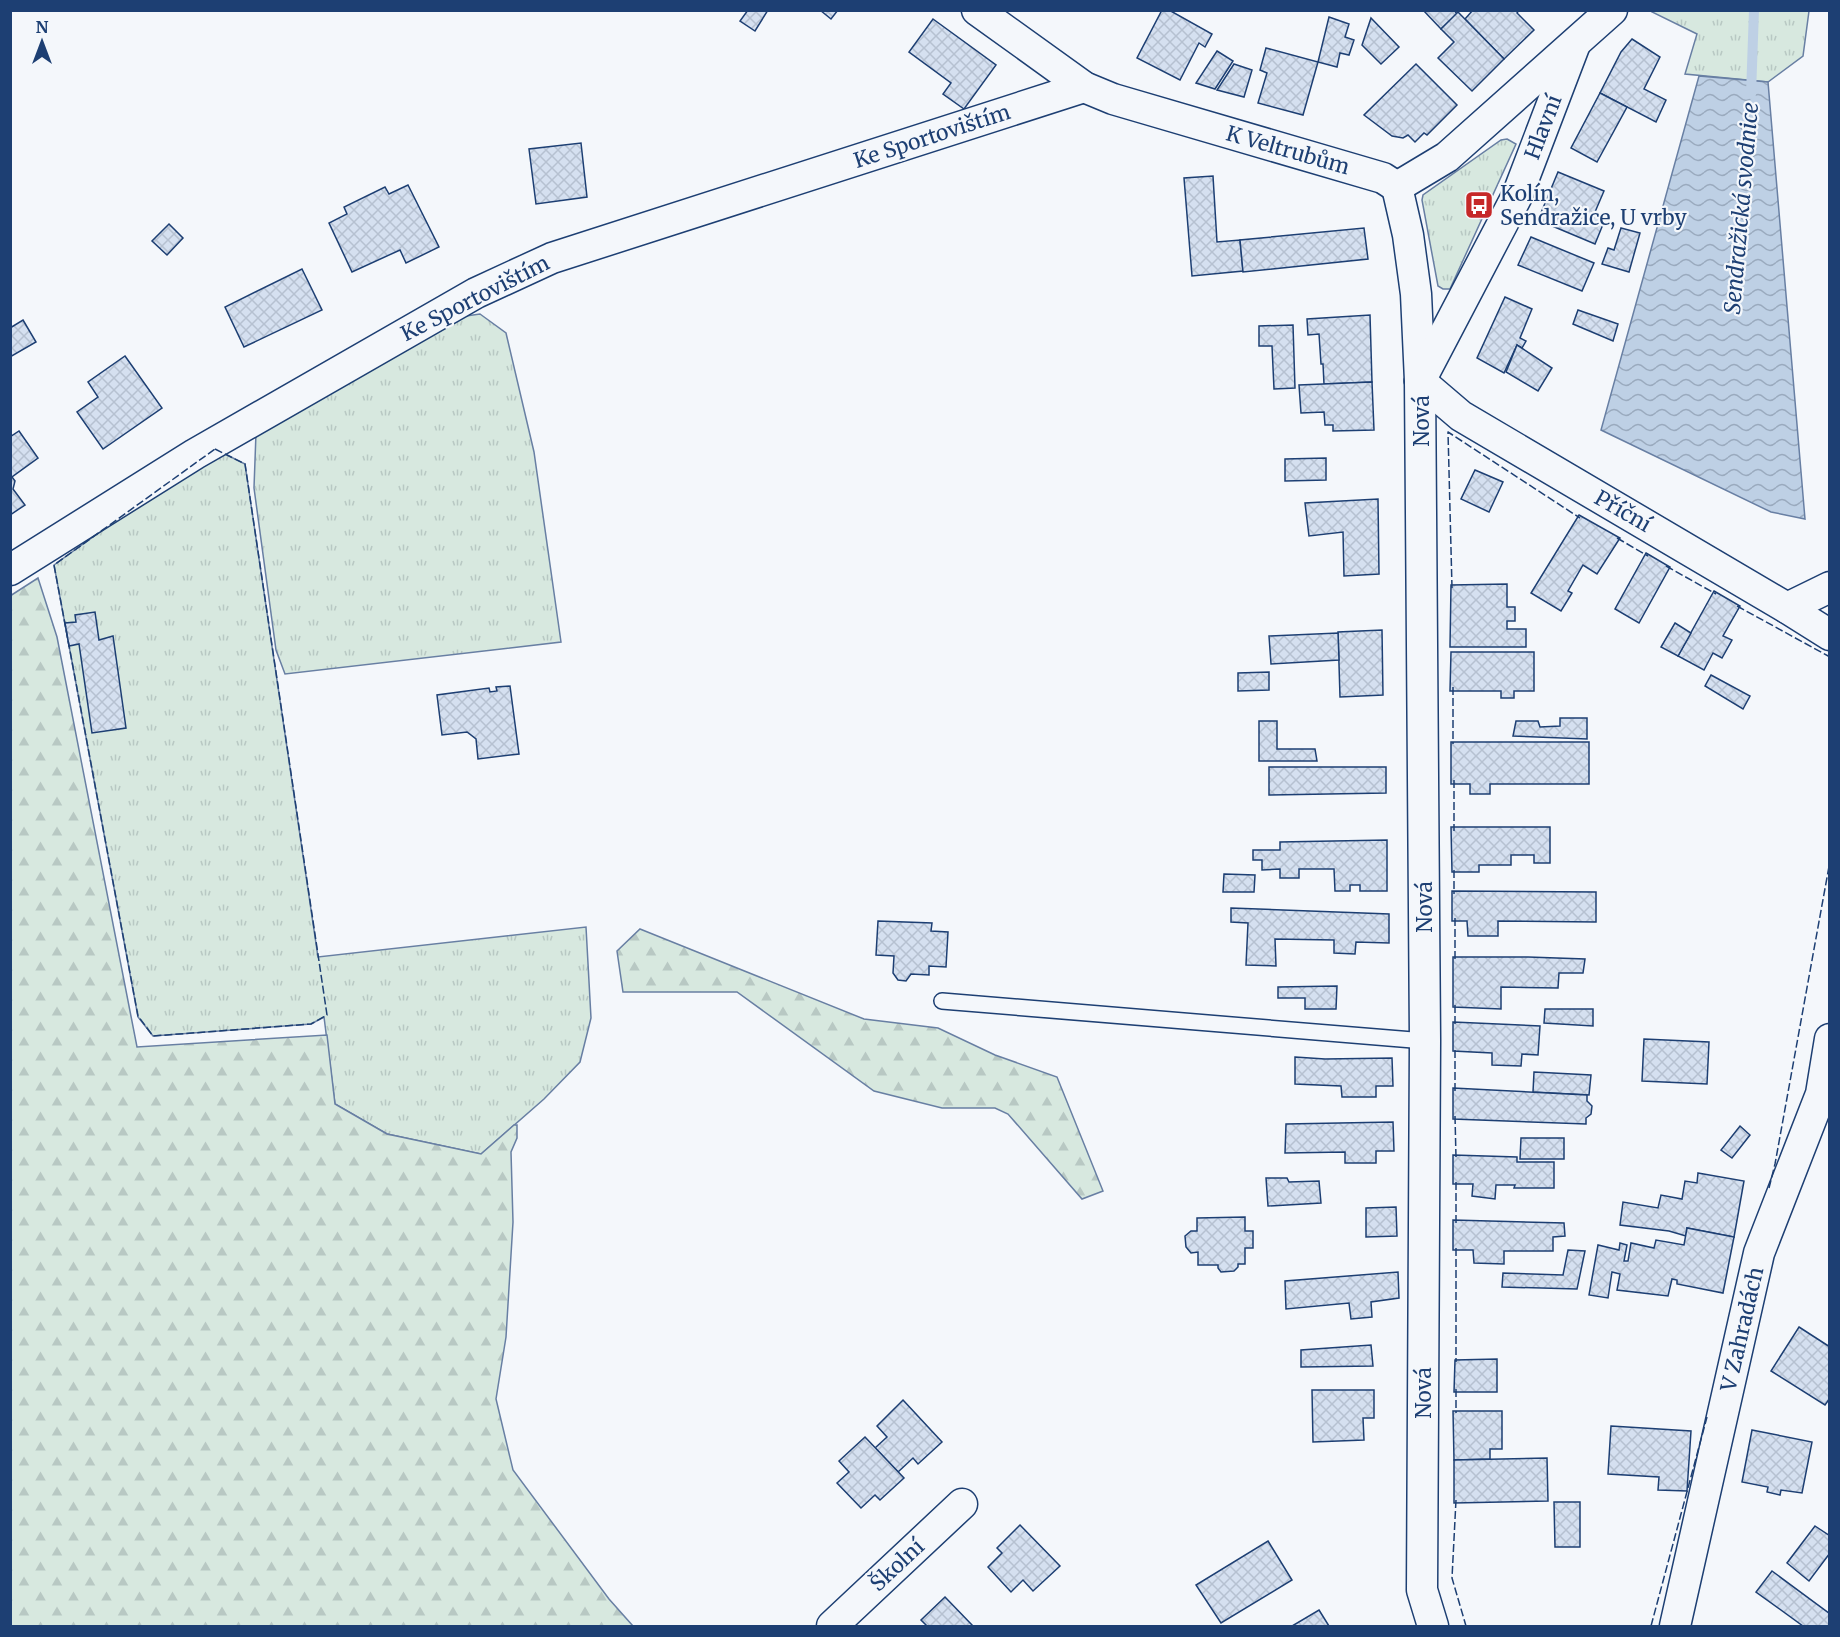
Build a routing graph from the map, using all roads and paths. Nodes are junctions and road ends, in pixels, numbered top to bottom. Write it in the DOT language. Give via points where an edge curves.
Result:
graph roads {
  1 [pos="1612,10"];
  2 [pos="990,15"];
  3 [pos="1575,44"];
  4 [pos="1084,87"];
  5 [pos="1397,187"];
  6 [pos="1420,381"];
  7 [pos="10,570"];
  8 [pos="1830,587"];
  9 [pos="1787,608"];
  10 [pos="1830,635"];
  11 [pos="942,1001"];
  12 [pos="1830,1039"];
  13 [pos="1425,1041"];
  14 [pos="962,1504"];
  15 [pos="832,1626"];
  16 [pos="1433,1626"];
  17 [pos="1675,1626"];
  1 -- 3 [label="street, Hlavní"];
  2 -- 4 [label="street, K Veltrubům"];
  3 -- 5 [label="street" via="1447,157"];
  3 -- 6 [label="street, Hlavní" via="1516,196"];
  4 -- 5 [label="street, K Veltrubům" via="1113,99 1383,178"];
  4 -- 7 [label="street, Ke Sportovištím" via="552,258 476,293 226,436"];
  5 -- 6 [label="street, Nová" via="1416,294"];
  6 -- 9 [label="street, Příční" via="1461,416"];
  6 -- 13 [label="street, Nová"];
  8 -- 9 [label="street"];
  9 -- 10 [label="street, Příční"];
  11 -- 13 [label="lane"];
  12 -- 17 [label="street, V Zahradách" via="1821,1094 1759,1253"];
  13 -- 16 [label="street, Nová" via="1422,1590"];
  14 -- 15 [label="street, Školní"];
}
